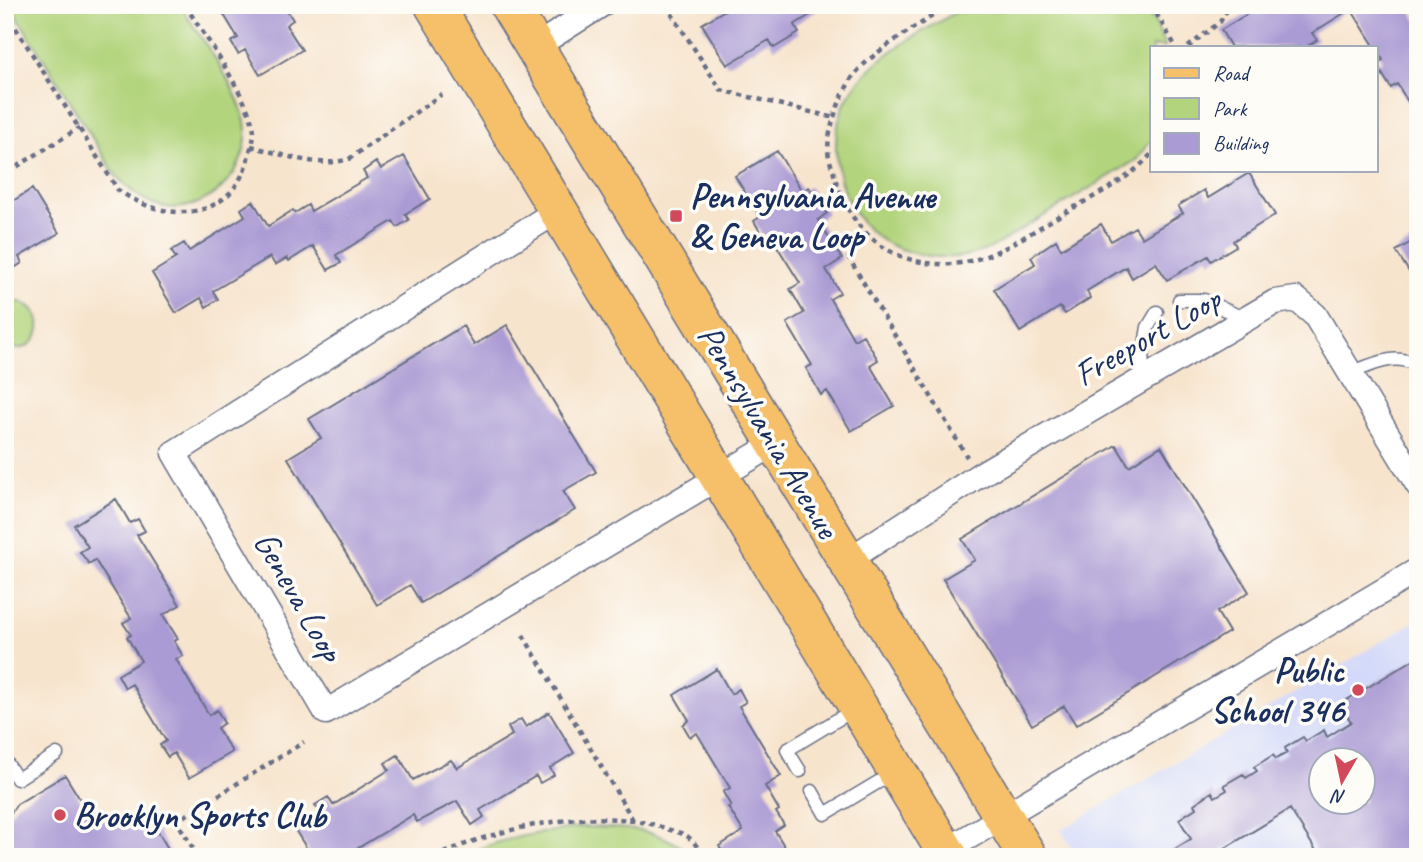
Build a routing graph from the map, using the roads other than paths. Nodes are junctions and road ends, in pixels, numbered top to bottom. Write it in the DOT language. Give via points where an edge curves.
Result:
graph roads {
  1 [pos="434,5"];
  2 [pos="509,5"];
  3 [pos="601,5"];
  4 [pos="535,47"];
  5 [pos="557,211"];
  6 [pos="1179,300"];
  7 [pos="1157,312"];
  8 [pos="1245,319"];
  9 [pos="1418,366"];
  10 [pos="1350,373"];
  11 [pos="1139,382"];
  12 [pos="776,443"];
  13 [pos="720,478"];
  14 [pos="1418,485"];
  15 [pos="848,560"];
  16 [pos="1418,570"];
  17 [pos="858,707"];
  18 [pos="57,754"];
  19 [pos="5,760"];
  20 [pos="800,771"];
  21 [pos="897,771"];
  22 [pos="811,791"];
  23 [pos="1003,816"];
  24 [pos="947,854"];
  25 [pos="1028,857"];
  1 -- 5 [label="main road, Pennsylvania Avenue"];
  2 -- 4 [label="main road, Pennsylvania Avenue"];
  3 -- 4 [label="street"];
  4 -- 12 [label="main road, Pennsylvania Avenue"];
  5 -- 13 [label="main road, Pennsylvania Avenue"];
  5 -- 13 [label="street, Geneva Loop" via="174,453 326,712"];
  6 -- 8 [label="lane" via="1204,300"];
  7 -- 11 [label="lane" via="1147,327"];
  8 -- 10 [label="street, Freeport Loop" via="1275,302 1296,299 1315,315"];
  8 -- 11 [label="street, Freeport Loop"];
  9 -- 10 [label="lane" via="1389,359"];
  10 -- 14 [label="street, Freeport Loop"];
  11 -- 15 [label="street, Freeport Loop" via="978,476"];
  12 -- 13 [label="street, Geneva Loop"];
  12 -- 15 [label="main road, Pennsylvania Avenue"];
  13 -- 17 [label="main road, Pennsylvania Avenue"];
  15 -- 23 [label="main road, Pennsylvania Avenue"];
  16 -- 23 [label="street"];
  17 -- 20 [label="lane" via="787,750"];
  17 -- 21 [label="main road, Pennsylvania Avenue"];
  18 -- 19 [label="lane" via="17,779"];
  21 -- 22 [label="lane" via="825,814"];
  21 -- 24 [label="main road, Pennsylvania Avenue"];
  23 -- 24 [label="street"];
  23 -- 25 [label="main road, Pennsylvania Avenue"];
}
